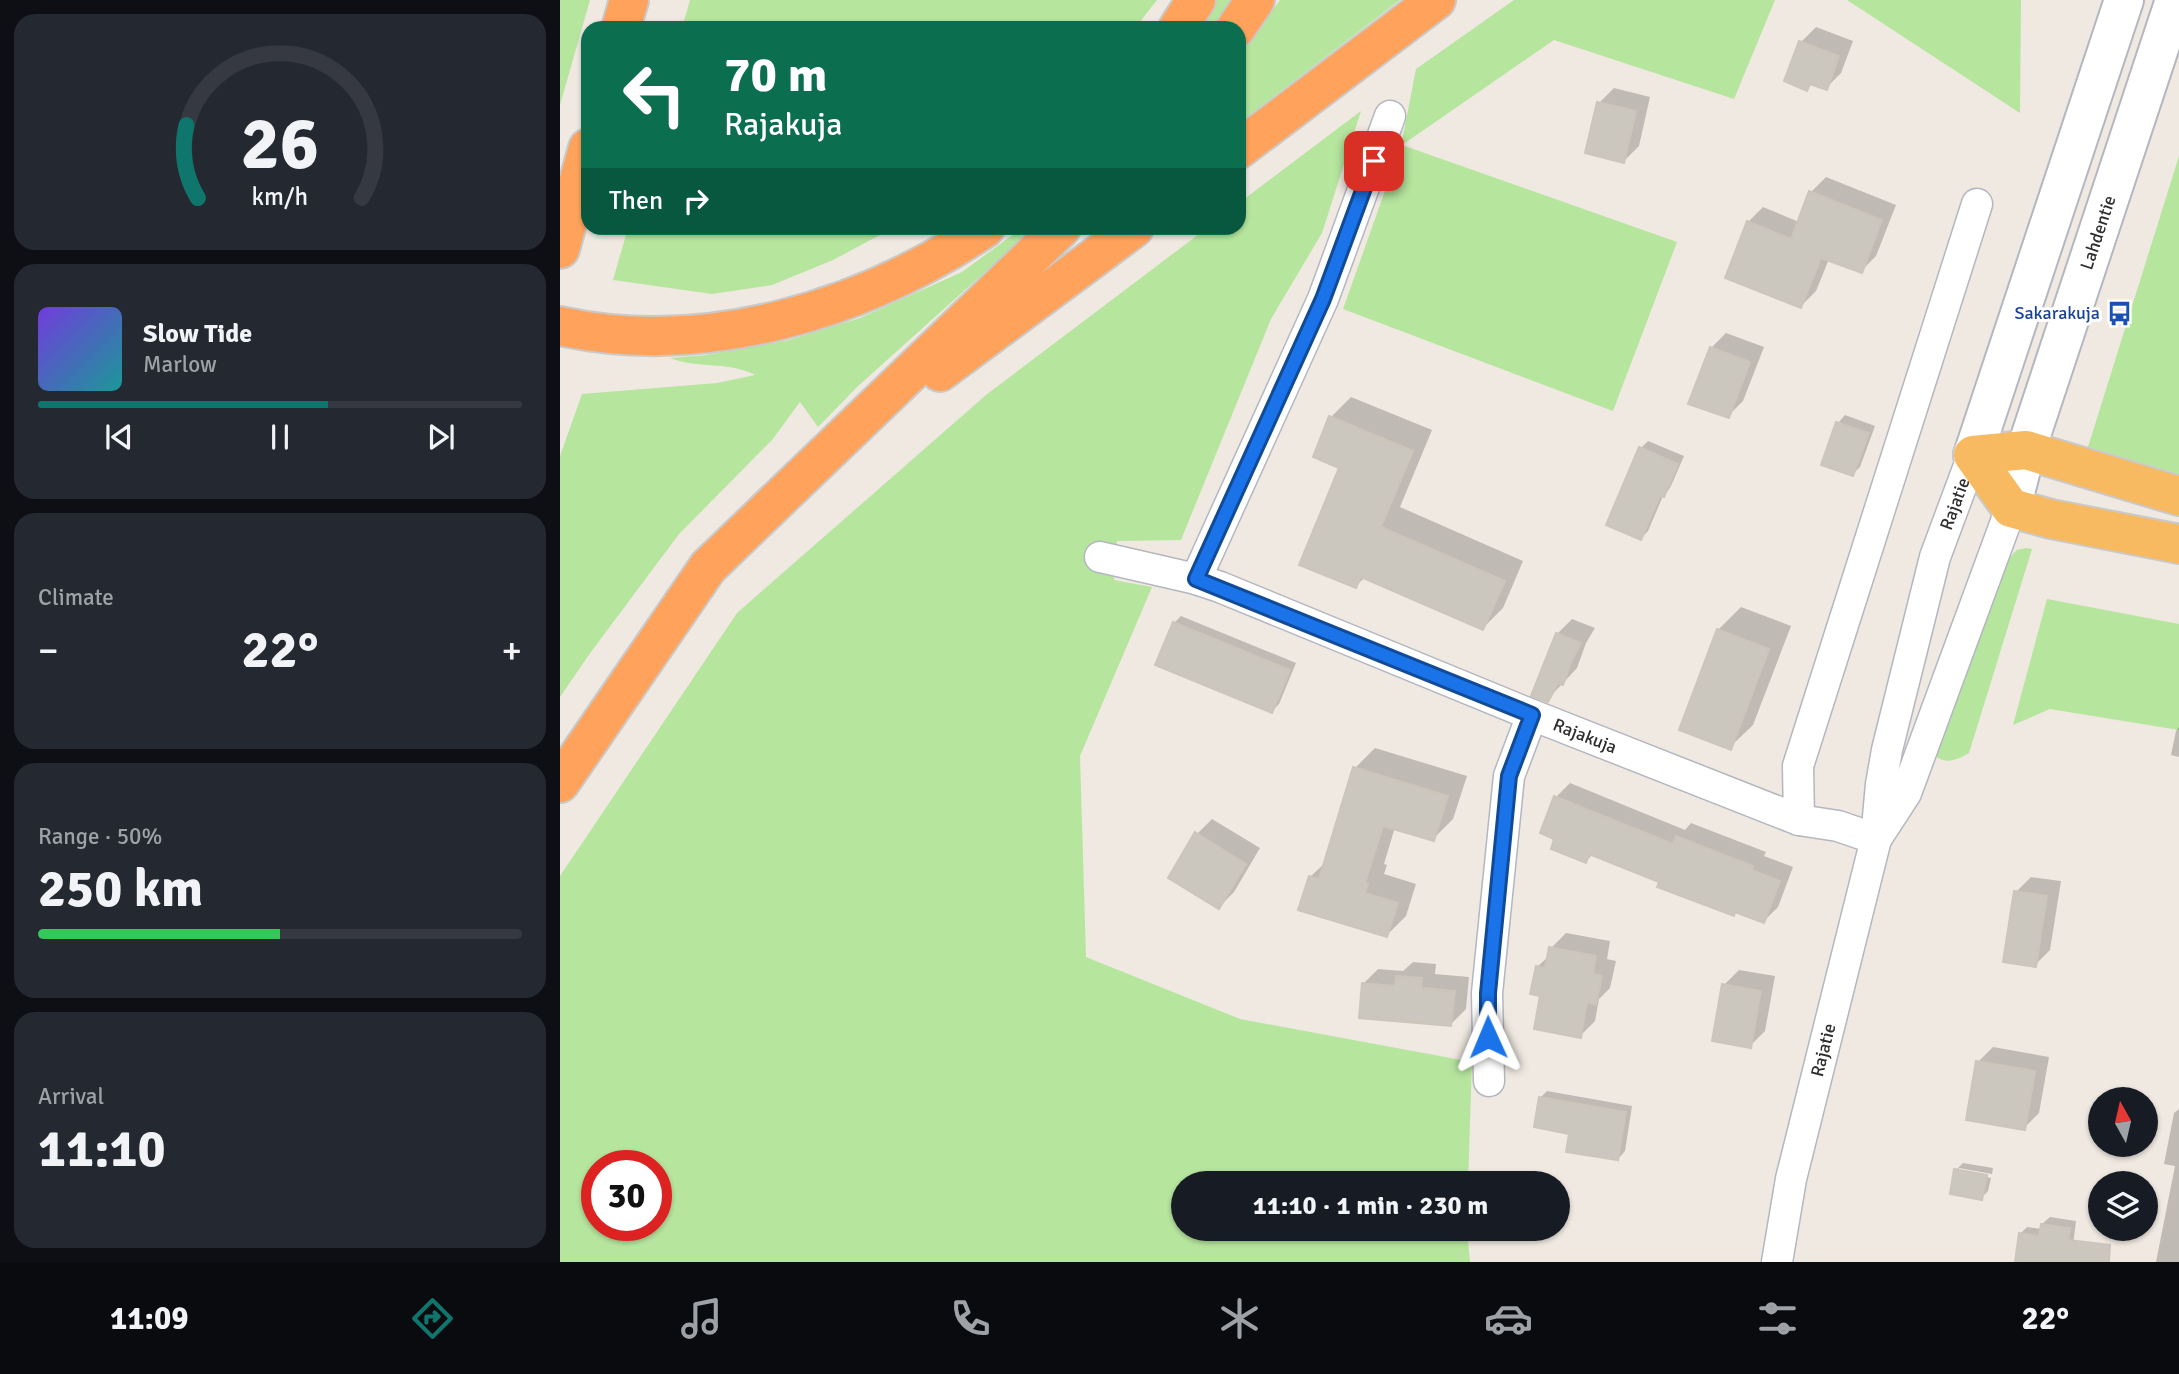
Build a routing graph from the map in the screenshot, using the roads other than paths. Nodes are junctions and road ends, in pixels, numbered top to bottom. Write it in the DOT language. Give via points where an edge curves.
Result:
graph roads {
  1 [pos="629,0"];
  2 [pos="1196,0"];
  3 [pos="1255,0"];
  4 [pos="1436,0"];
  5 [pos="2124,0"];
  6 [pos="2175,0"];
  7 [pos="623,21"];
  8 [pos="1182,21"];
  9 [pos="1241,21"];
  10 [pos="1390,116"];
  11 [pos="1246,144"];
  12 [pos="581,173"];
  13 [pos="1977,204"];
  14 [pos="974,235"];
  15 [pos="1054,235"];
  16 [pos="1124,235"];
  17 [pos="561,245"];
  18 [pos="560,326"];
  19 [pos="2026,450"];
  20 [pos="1973,456"];
  21 [pos="806,471"];
  22 [pos="2179,496"];
  23 [pos="2011,508"];
  24 [pos="2179,544"];
  25 [pos="1100,557"];
  26 [pos="1196,579"];
  27 [pos="1532,715"];
  28 [pos="560,783"];
  29 [pos="1799,820"];
  30 [pos="1876,839"];
  31 [pos="1489,1081"];
  32 [pos="1777,1262"];
  1 -- 7 [label="highway"];
  2 -- 8 [label="highway"];
  3 -- 9 [label="highway"];
  4 -- 11 [label="highway"];
  5 -- 20 [label="main road"];
  6 -- 19 [label="main road, Lahdentie"];
  10 -- 26 [label="street" via="1323,299"];
  12 -- 17 [label="highway"];
  13 -- 29 [label="street" via="1797,766"];
  14 -- 18 [label="highway" via="850,299 777,321 676,337 600,334"];
  15 -- 21 [label="highway"];
  16 -- 21 [label="highway"];
  19 -- 20 [label="highway"];
  19 -- 22 [label="highway"];
  19 -- 23 [label="main road, Lahdentie"];
  20 -- 23 [label="highway"];
  20 -- 30 [label="street, Rajatie" via="1935,557 1887,750"];
  21 -- 28 [label="highway" via="708,567"];
  23 -- 24 [label="highway"];
  23 -- 30 [label="street, Rajatie" via="1906,793"];
  25 -- 26 [label="street, Rajakuja"];
  26 -- 27 [label="street, Rajakuja"];
  27 -- 29 [label="street, Rajakuja"];
  27 -- 31 [label="street" via="1509,776 1488,993"];
  29 -- 30 [label="street, Rajakuja" via="1838,826"];
  30 -- 32 [label="street, Rajatie" via="1791,1180"];
}
